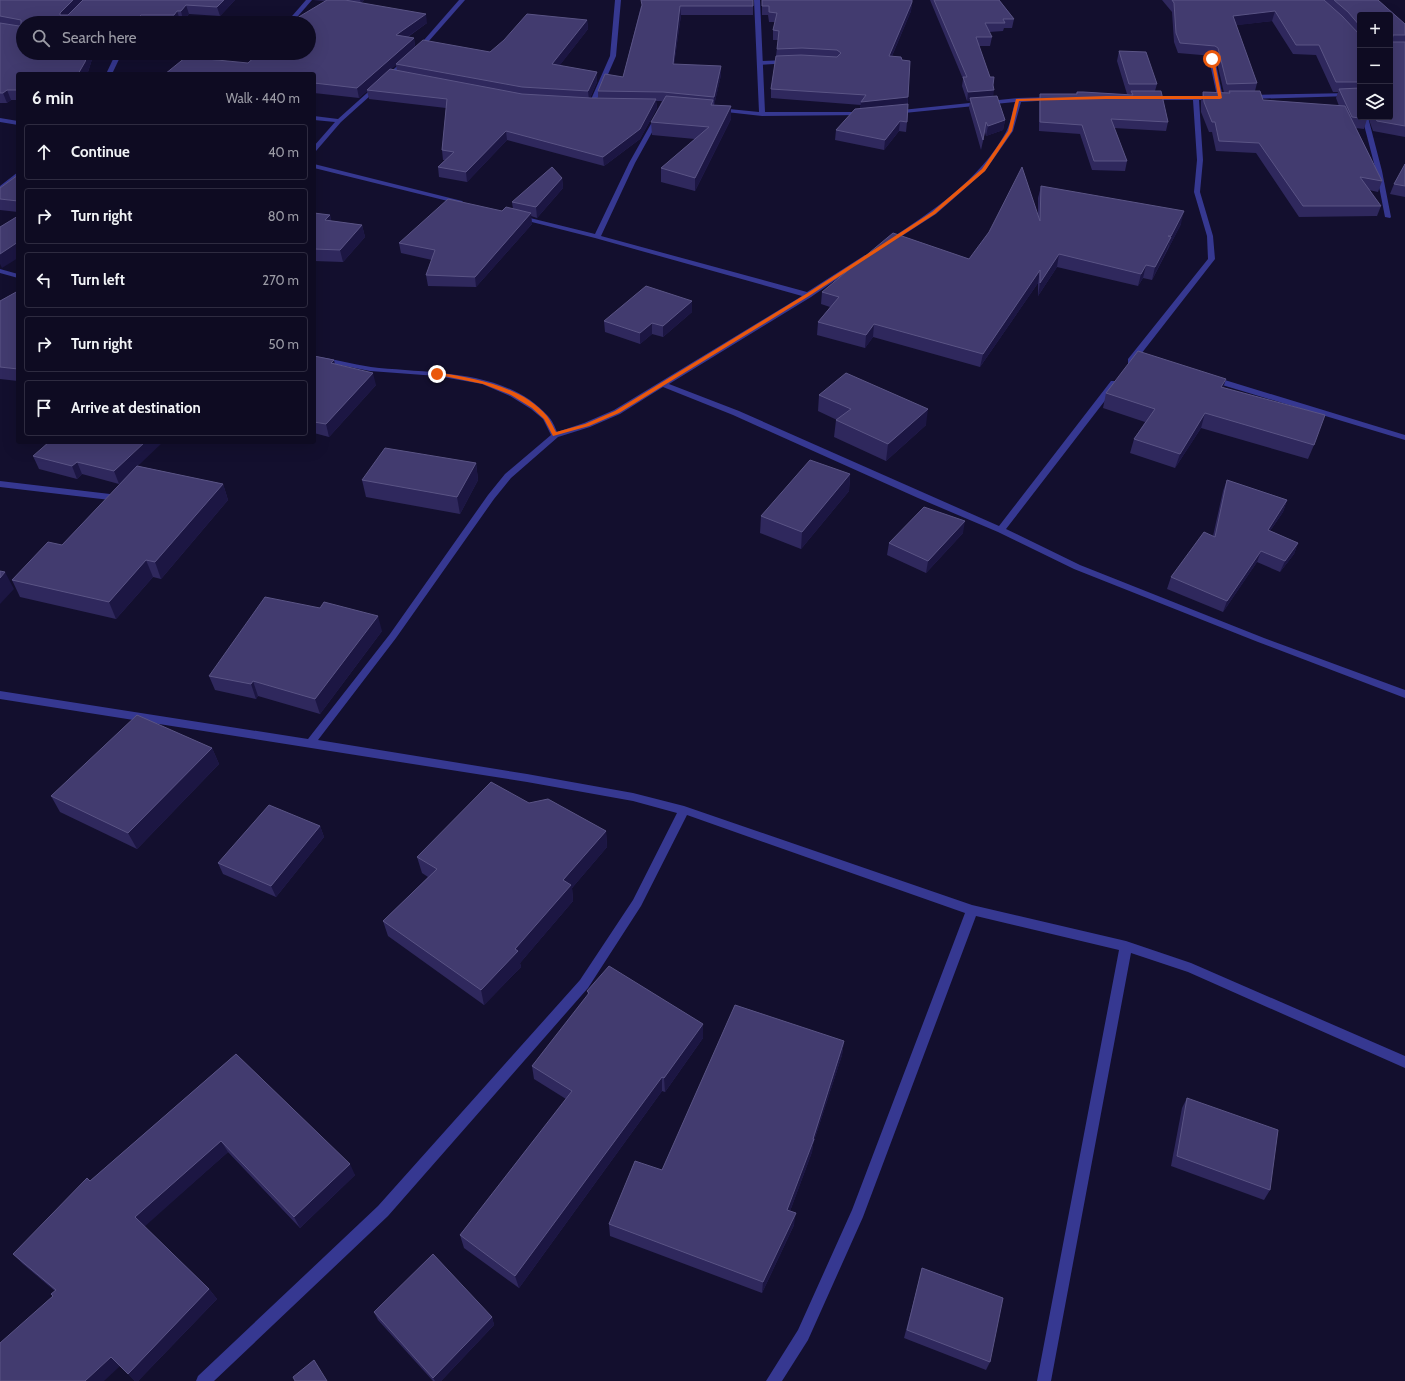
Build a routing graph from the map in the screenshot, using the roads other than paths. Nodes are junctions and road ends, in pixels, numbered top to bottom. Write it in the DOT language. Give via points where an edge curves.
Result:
graph roads {
  1 [pos="309,0"];
  2 [pos="462,0"];
  3 [pos="618,0"];
  4 [pos="757,0"];
  5 [pos="295,16"];
  6 [pos="1212,59"];
  7 [pos="116,60"];
  8 [pos="794,62"];
  9 [pos="760,63"];
  10 [pos="110,72"];
  11 [pos="389,74"];
  12 [pos="397,76"];
  13 [pos="1357,94"];
  14 [pos="1242,97"];
  15 [pos="1144,98"];
  16 [pos="1196,98"];
  17 [pos="1220,98"];
  18 [pos="1227,98"];
  19 [pos="1062,99"];
  20 [pos="1018,100"];
  21 [pos="584,104"];
  22 [pos="592,104"];
  23 [pos="600,105"];
  24 [pos="709,109"];
  25 [pos="660,112"];
  26 [pos="889,112"];
  27 [pos="762,114"];
  28 [pos="867,114"];
  29 [pos="316,118"];
  30 [pos="0,120"];
  31 [pos="1366,120"];
  32 [pos="339,121"];
  33 [pos="16,123"];
  34 [pos="316,148"];
  35 [pos="316,166"];
  36 [pos="16,176"];
  37 [pos="0,189"];
  38 [pos="467,204"];
  39 [pos="513,216"];
  40 [pos="1388,217"];
  41 [pos="597,237"];
  42 [pos="0,271"];
  43 [pos="16,275"];
  44 [pos="808,295"];
  45 [pos="316,358"];
  46 [pos="1201,376"];
  47 [pos="663,384"];
  48 [pos="555,434"];
  49 [pos="1405,438"];
  50 [pos="0,484"];
  51 [pos="110,497"];
  52 [pos="1000,530"];
  53 [pos="1405,694"];
  54 [pos="0,695"];
  55 [pos="310,743"];
  56 [pos="684,810"];
  57 [pos="972,910"];
  58 [pos="1126,946"];
  59 [pos="1405,1062"];
  60 [pos="203,1381"];
  61 [pos="773,1381"];
  62 [pos="1044,1381"];
  1 -- 5 [label="street"];
  2 -- 11 [label="street" via="422,46"];
  3 -- 22 [label="street" via="613,56"];
  4 -- 9 [label="street"];
  6 -- 17 [label="street"];
  7 -- 10 [label="street"];
  8 -- 9 [label="street"];
  9 -- 27 [label="street"];
  11 -- 12 [label="street"];
  11 -- 32 [label="street"];
  13 -- 14 [label="street"];
  15 -- 16 [label="street"];
  16 -- 17 [label="street"];
  16 -- 52 [label="street" via="1200,160 1197,192 1210,236 1212,259 1139,357 1123,371"];
  17 -- 18 [label="street"];
  19 -- 20 [label="street"];
  20 -- 26 [label="street"];
  20 -- 44 [label="street" via="1010,131 983,170 934,213"];
  21 -- 22 [label="street"];
  22 -- 23 [label="street"];
  24 -- 27 [label="street"];
  25 -- 41 [label="street" via="632,163"];
  27 -- 28 [label="street"];
  29 -- 32 [label="street"];
  30 -- 33 [label="street"];
  31 -- 40 [label="street"];
  32 -- 34 [label="street"];
  35 -- 38 [label="street"];
  36 -- 37 [label="street"];
  39 -- 41 [label="street"];
  41 -- 44 [label="street"];
  42 -- 43 [label="street"];
  44 -- 47 [label="street"];
  45 -- 48 [label="street" via="370,370 437,374 484,382 513,394 534,407 546,418"];
  46 -- 49 [label="street"];
  47 -- 48 [label="street" via="617,412 587,425"];
  47 -- 52 [label="street" via="736,413"];
  48 -- 55 [label="street" via="508,476 491,497 393,636"];
  50 -- 51 [label="street"];
  52 -- 53 [label="street" via="1077,567"];
  54 -- 55 [label="street"];
  55 -- 56 [label="street" via="633,797"];
  56 -- 57 [label="street"];
  56 -- 60 [label="street" via="637,903 584,984 383,1211"];
  57 -- 58 [label="street"];
  57 -- 61 [label="street" via="858,1212 803,1335"];
  58 -- 59 [label="street" via="1191,968"];
  58 -- 62 [label="street"];
}
